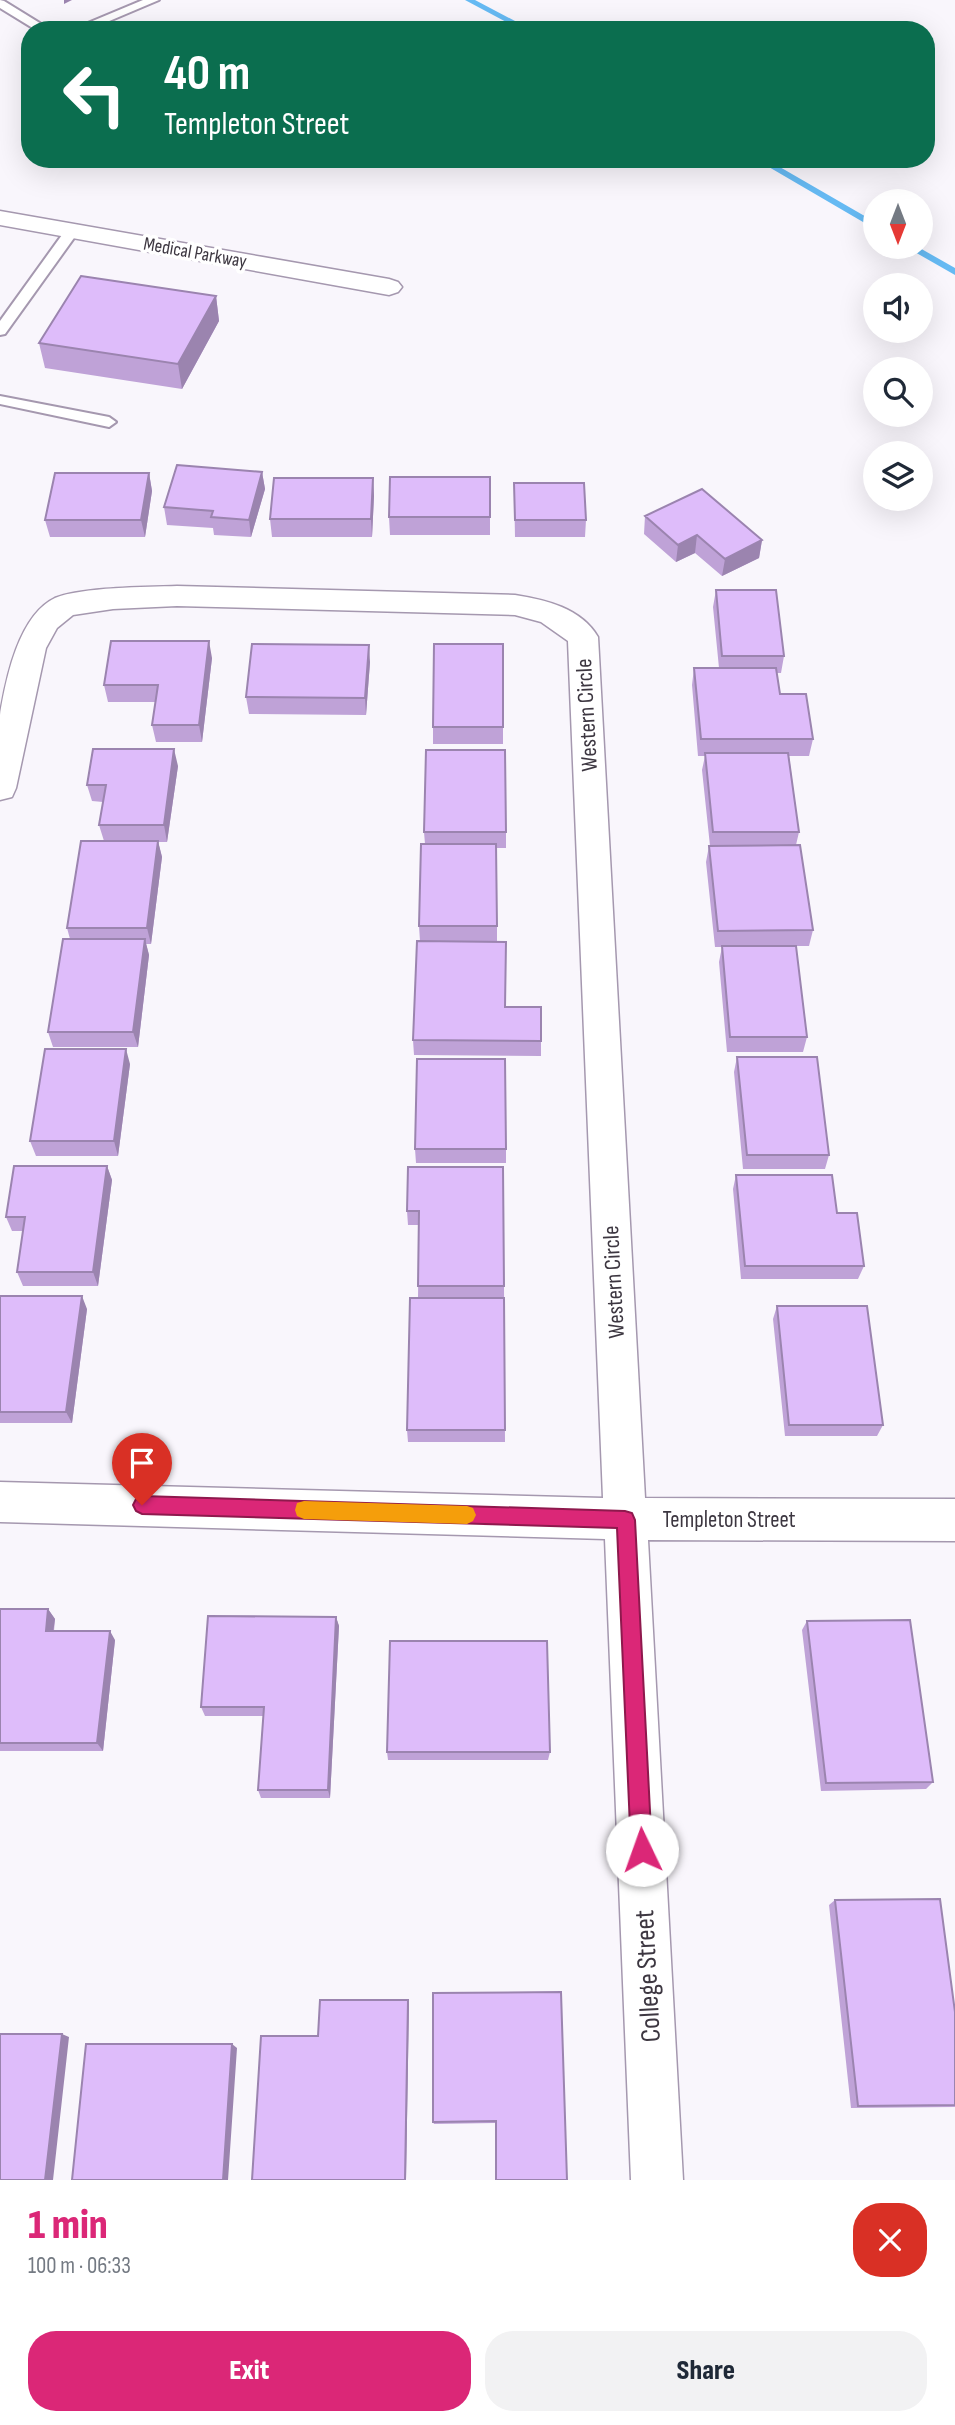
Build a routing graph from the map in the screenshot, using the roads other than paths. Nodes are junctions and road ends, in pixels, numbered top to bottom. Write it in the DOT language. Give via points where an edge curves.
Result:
graph roads {
  1 [pos="153,0"];
  2 [pos="0,3"];
  3 [pos="30,21"];
  4 [pos="100,21"];
  5 [pos="0,218"];
  6 [pos="72,231"];
  7 [pos="389,287"];
  8 [pos="0,331"];
  9 [pos="0,400"];
  10 [pos="109,422"];
  11 [pos="0,788"];
  12 [pos="0,1502"];
  13 [pos="625,1520"];
  14 [pos="955,1520"];
  15 [pos="657,2180"];
  1 -- 4 [label="lane"];
  2 -- 3 [label="lane"];
  5 -- 6 [label="street, Medical Parkway"];
  6 -- 7 [label="street, Medical Parkway"];
  6 -- 8 [label="lane"];
  9 -- 10 [label="lane"];
  11 -- 13 [label="street, Western Circle" via="31,648 46,621 65,606 113,598 177,596 515,605 563,618 583,637"];
  12 -- 13 [label="street, Templeton Street"];
  13 -- 14 [label="street, Templeton Street"];
  13 -- 15 [label="street, College Street"];
}
